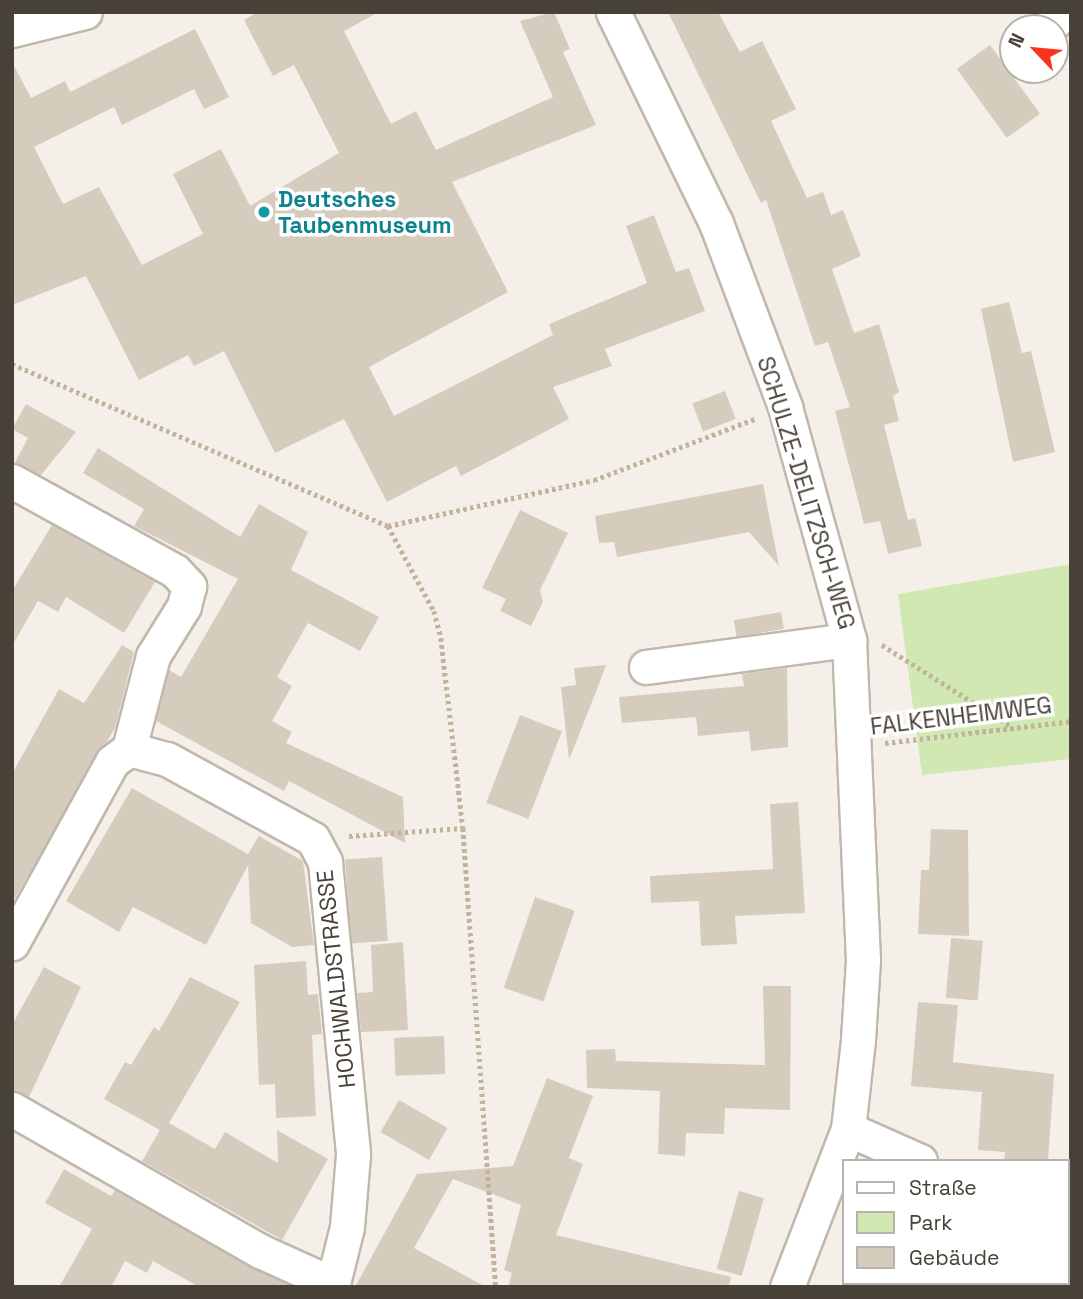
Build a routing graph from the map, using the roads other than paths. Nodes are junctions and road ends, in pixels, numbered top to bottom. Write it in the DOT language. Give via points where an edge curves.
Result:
graph roads {
  1 [pos="85,12"];
  2 [pos="614,12"];
  3 [pos="12,30"];
  4 [pos="12,481"];
  5 [pos="848,631"];
  6 [pos="646,667"];
  7 [pos="129,748"];
  8 [pos="12,943"];
  9 [pos="12,1109"];
  10 [pos="848,1129"];
  11 [pos="916,1159"];
  12 [pos="332,1285"];
  13 [pos="787,1287"];
  1 -- 3 [label="street"];
  2 -- 5 [label="street, SCHULZE-DELITZSCH-WEG" via="716,223 785,407"];
  4 -- 7 [label="street" via="175,572 189,586 184,606 153,656"];
  5 -- 6 [label="street"];
  5 -- 10 [label="street, SCHULZE-DELITZSCH-WEG" via="863,960"];
  7 -- 8 [label="street" via="112,762"];
  7 -- 12 [label="street, HOCHWALDSTRASSE" via="167,758 313,839 325,862 353,1155 351,1206"];
  9 -- 12 [label="street, HOCHWALDSTRASSE" via="260,1251"];
  10 -- 11 [label="street"];
  10 -- 13 [label="street, SCHULZE-DELITZSCH-WEG"];
}
